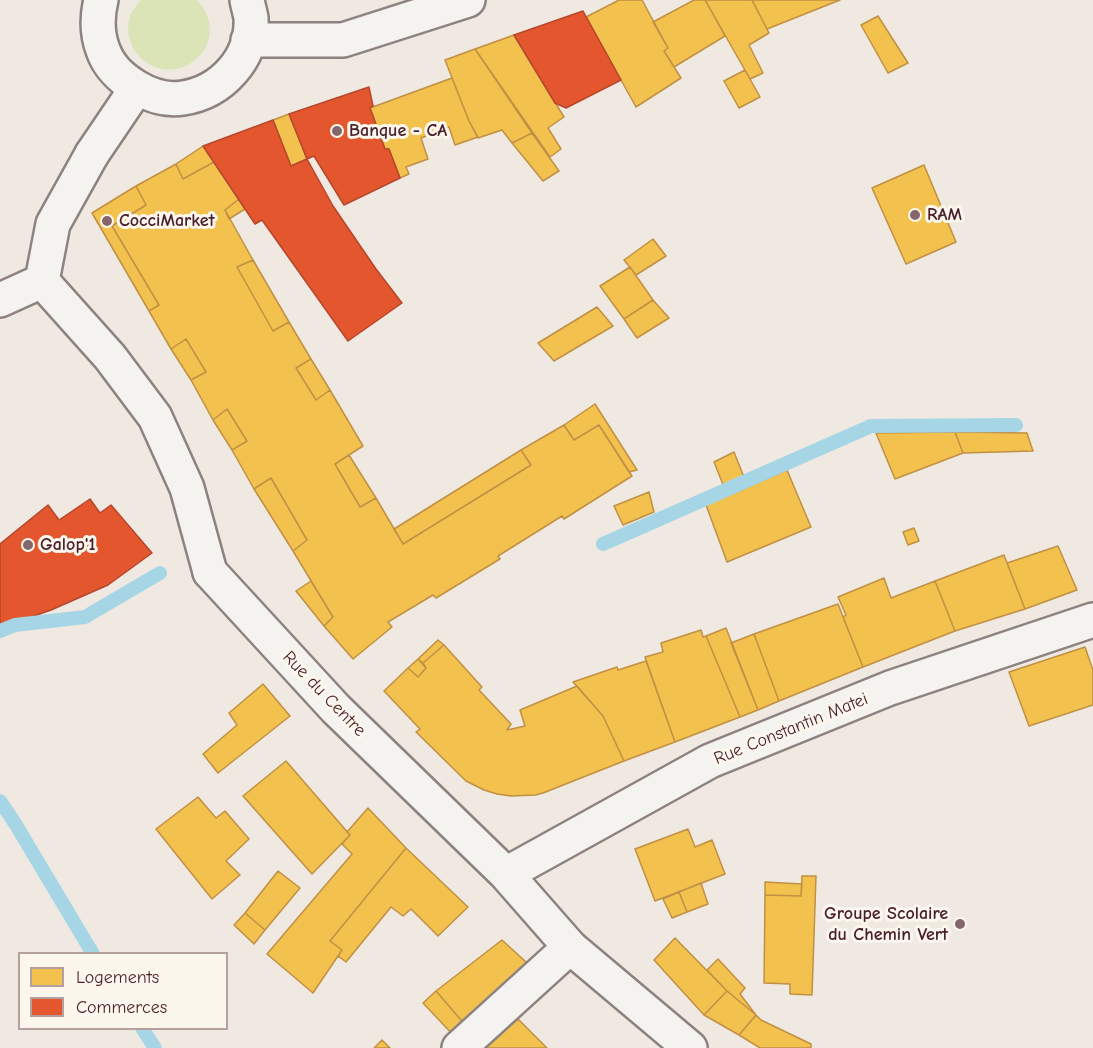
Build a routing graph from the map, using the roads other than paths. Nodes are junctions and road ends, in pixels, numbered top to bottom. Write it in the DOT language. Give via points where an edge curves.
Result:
graph roads {
  1 [pos="101,0"];
  2 [pos="247,0"];
  3 [pos="468,0"];
  4 [pos="248,40"];
  5 [pos="136,89"];
  6 [pos="42,281"];
  7 [pos="0,300"];
  8 [pos="1093,620"];
  9 [pos="506,874"];
  10 [pos="570,947"];
  11 [pos="459,1048"];
  12 [pos="690,1048"];
  1 -- 5 [label="street" via="98,27 103,51 117,73"];
  2 -- 4 [label="street" via="251,18"];
  3 -- 4 [label="street" via="343,40"];
  4 -- 5 [label="street" via="232,71 204,93 182,99 158,97"];
  5 -- 6 [label="street" via="92,154 53,224"];
  6 -- 7 [label="street"];
  6 -- 9 [label="street, Rue du Centre" via="110,357 155,417 186,488 210,572 336,709"];
  8 -- 9 [label="street, Rue Constantin Matei" via="890,688 710,761"];
  9 -- 10 [label="street, Rue du Centre"];
  10 -- 11 [label="street"];
  10 -- 12 [label="street, Rue du Centre"];
}
